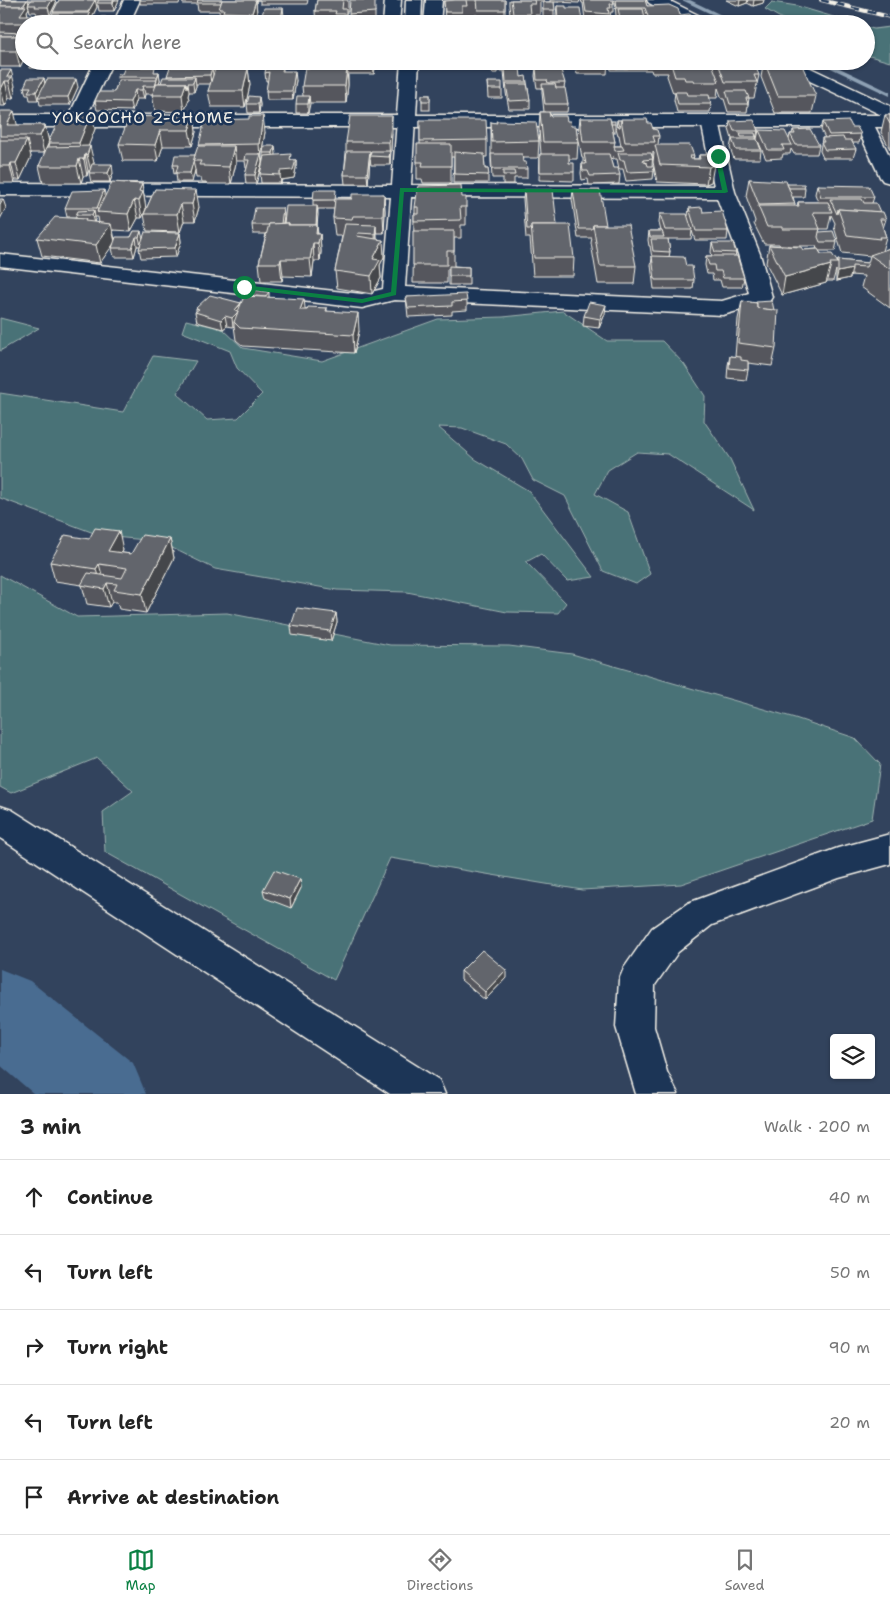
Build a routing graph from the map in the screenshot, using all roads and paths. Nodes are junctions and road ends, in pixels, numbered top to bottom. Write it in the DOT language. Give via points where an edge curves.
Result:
graph roads {
  1 [pos="8,0"];
  2 [pos="132,0"];
  3 [pos="393,0"];
  4 [pos="414,0"];
  5 [pos="434,0"];
  6 [pos="655,0"];
  7 [pos="0,2"];
  8 [pos="125,15"];
  9 [pos="392,15"];
  10 [pos="413,15"];
  11 [pos="433,15"];
  12 [pos="686,15"];
  13 [pos="100,70"];
  14 [pos="409,70"];
  15 [pos="801,70"];
  16 [pos="890,113"];
  17 [pos="0,120"];
  18 [pos="76,120"];
  19 [pos="406,120"];
  20 [pos="710,121"];
  21 [pos="863,121"];
  22 [pos="890,121"];
  23 [pos="890,177"];
  24 [pos="0,189"];
  25 [pos="402,190"];
  26 [pos="725,192"];
  27 [pos="0,260"];
  28 [pos="394,293"];
  29 [pos="0,820"];
  30 [pos="890,849"];
  31 [pos="424,1094"];
  32 [pos="658,1094"];
  1 -- 7 [label="street"];
  2 -- 8 [label="street"];
  3 -- 9 [label="street"];
  4 -- 10 [label="street"];
  5 -- 11 [label="street"];
  6 -- 12 [label="street"];
  13 -- 18 [label="street"];
  14 -- 19 [label="street"];
  15 -- 16 [label="street"];
  17 -- 18 [label="street"];
  18 -- 19 [label="street"];
  19 -- 20 [label="street"];
  19 -- 25 [label="street"];
  20 -- 21 [label="street"];
  20 -- 26 [label="street"];
  21 -- 22 [label="street"];
  21 -- 23 [label="street"];
  24 -- 25 [label="street"];
  25 -- 26 [label="street"];
  25 -- 28 [label="street"];
  26 -- 28 [label="street" via="758,255 761,297 723,308"];
  27 -- 28 [label="street" via="362,301"];
  29 -- 31 [label="street"];
  30 -- 32 [label="street" via="838,863 700,914 664,940 637,980 635,1027 650,1081"];
}
